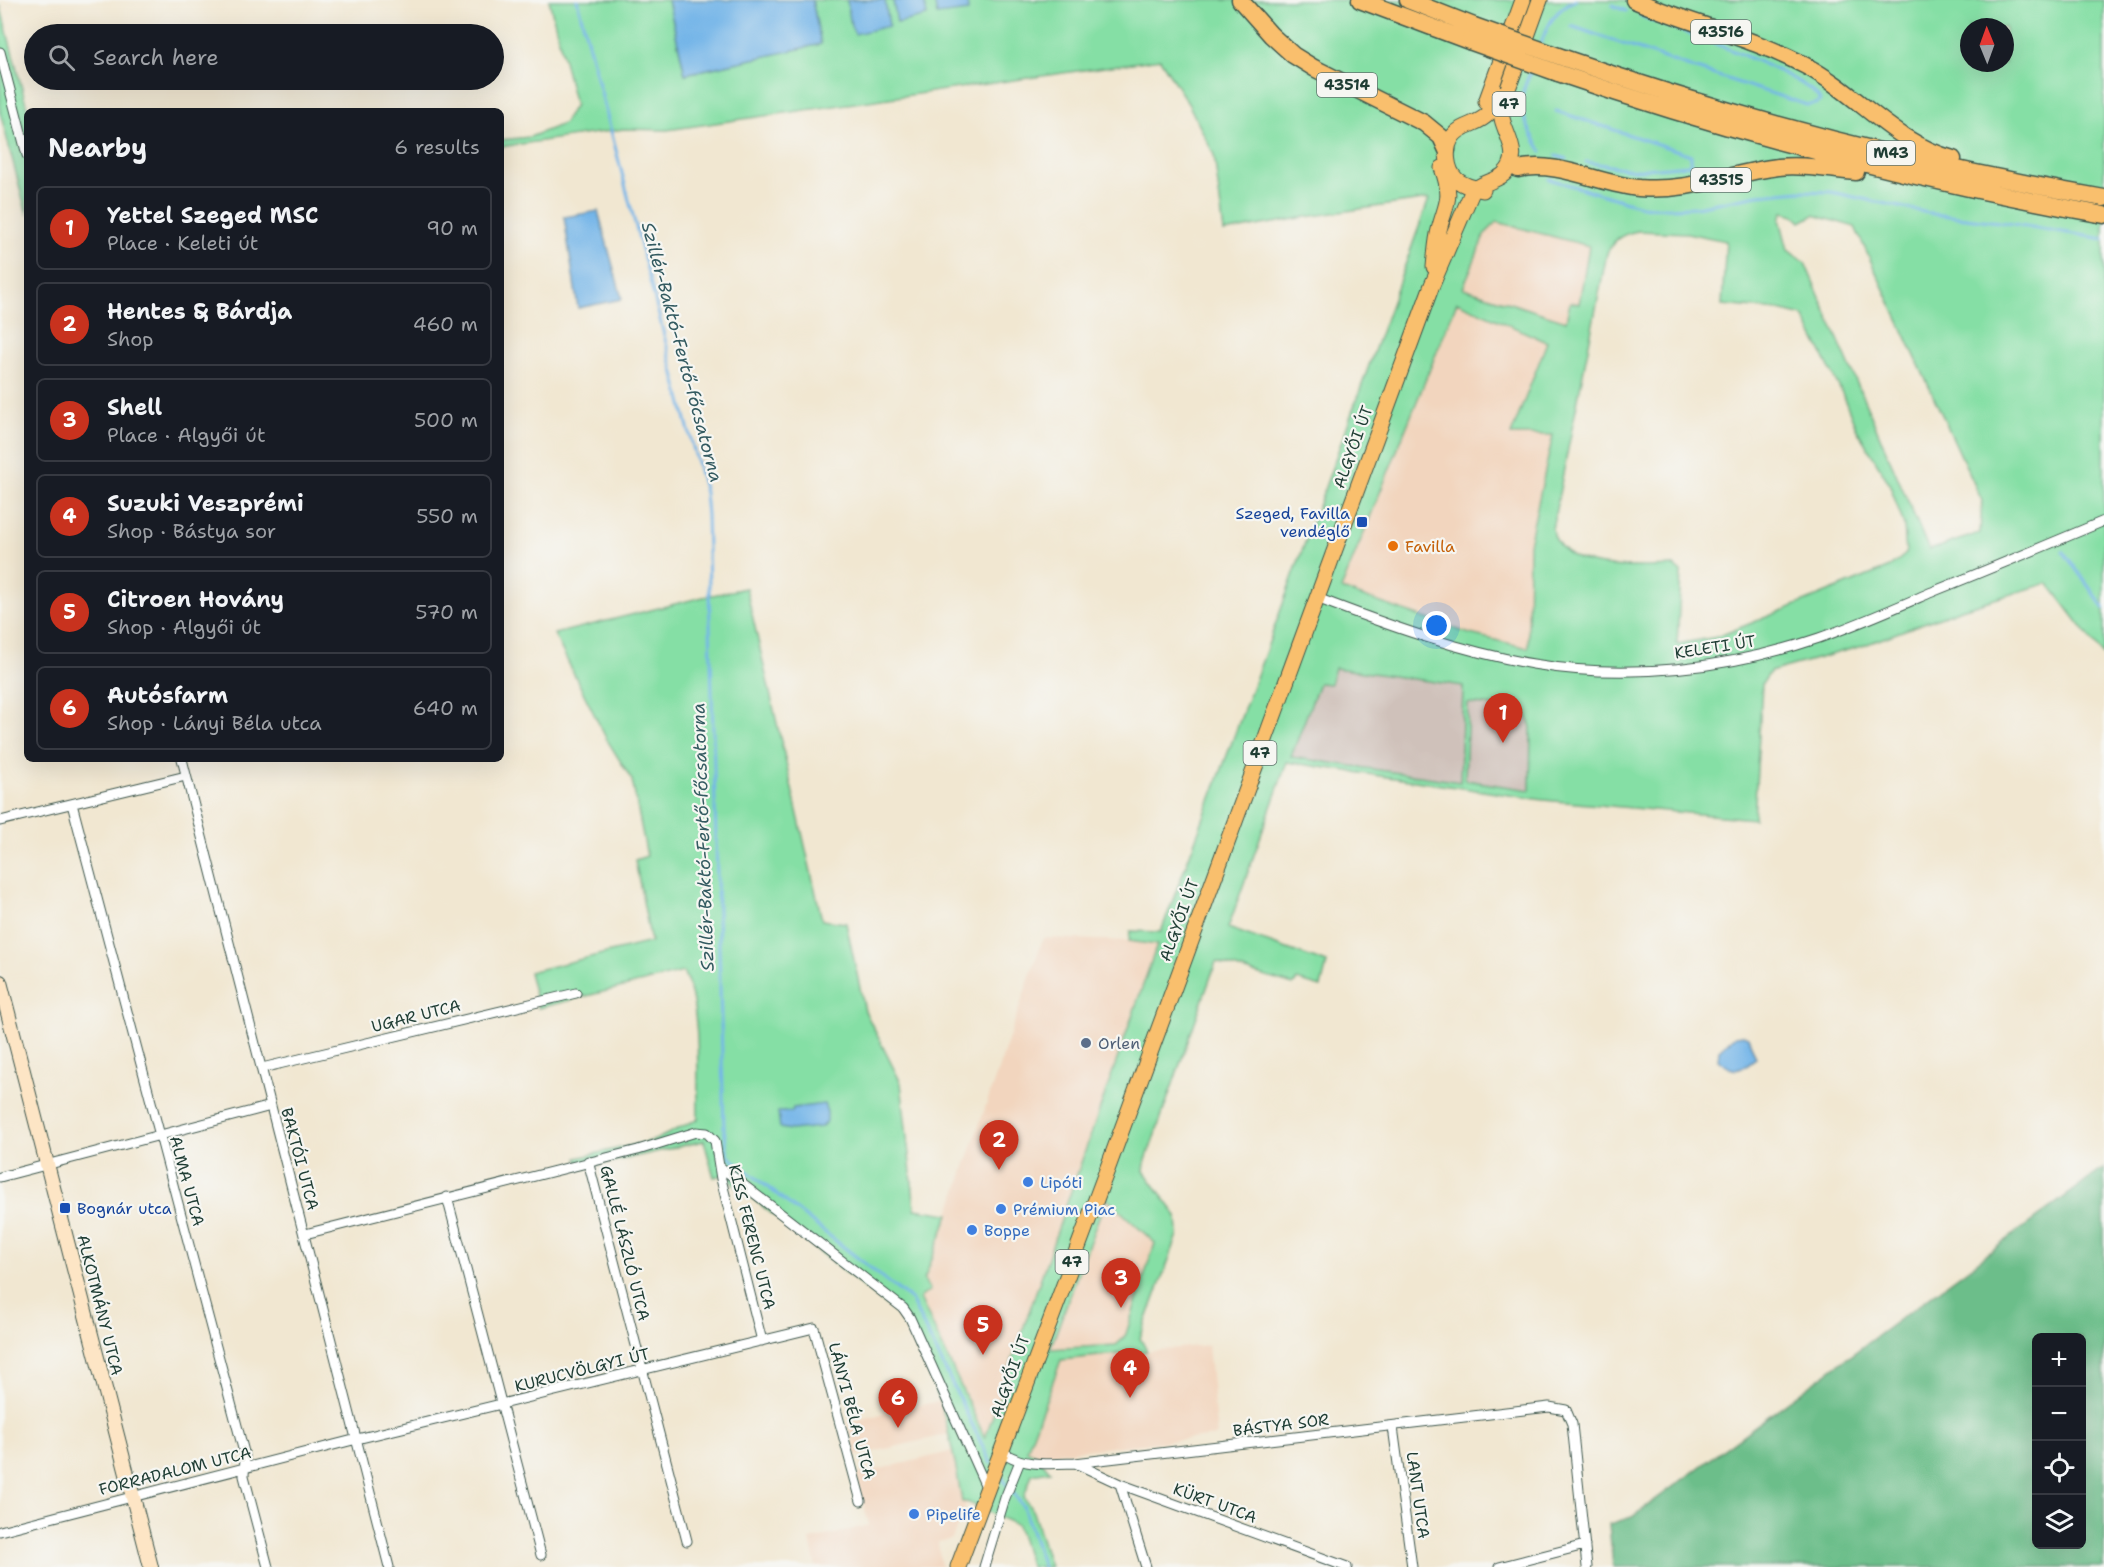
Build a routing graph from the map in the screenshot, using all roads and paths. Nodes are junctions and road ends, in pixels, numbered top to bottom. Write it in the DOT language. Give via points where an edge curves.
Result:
graph roads {
  1 [pos="1240,0"];
  2 [pos="1360,0"];
  3 [pos="1408,0"];
  4 [pos="1522,0"];
  5 [pos="1531,0"];
  6 [pos="1540,0"];
  7 [pos="1547,0"];
  8 [pos="1634,0"];
  9 [pos="1472,34"];
  10 [pos="0,52"];
  11 [pos="1561,66"];
  12 [pos="24,144"];
  13 [pos="1444,144"];
  14 [pos="1518,169"];
  15 [pos="1925,178"];
  16 [pos="1457,179"];
  17 [pos="1479,189"];
  18 [pos="2054,189"];
  19 [pos="2104,198"];
  20 [pos="2104,215"];
  21 [pos="1432,285"];
  22 [pos="2104,522"];
  23 [pos="1317,598"];
  24 [pos="183,762"];
  25 [pos="186,776"];
  26 [pos="72,804"];
  27 [pos="0,821"];
  28 [pos="0,982"];
  29 [pos="576,993"];
  30 [pos="262,1068"];
  31 [pos="271,1106"];
  32 [pos="160,1136"];
  33 [pos="588,1161"];
  34 [pos="47,1165"];
  35 [pos="719,1166"];
  36 [pos="0,1177"];
  37 [pos="447,1197"];
  38 [pos="305,1234"];
  39 [pos="814,1328"];
  40 [pos="762,1341"];
  41 [pos="642,1370"];
  42 [pos="502,1405"];
  43 [pos="1393,1427"];
  44 [pos="357,1439"];
  45 [pos="1000,1453"];
  46 [pos="1112,1460"];
  47 [pos="1020,1461"];
  48 [pos="1075,1463"];
  49 [pos="244,1468"];
  50 [pos="1117,1483"];
  51 [pos="989,1484"];
  52 [pos="133,1497"];
  53 [pos="861,1501"];
  54 [pos="0,1531"];
  55 [pos="687,1541"];
  56 [pos="1585,1545"];
  57 [pos="541,1555"];
  58 [pos="151,1567"];
  59 [pos="268,1567"];
  60 [pos="389,1567"];
  61 [pos="958,1567"];
  62 [pos="984,1567"];
  63 [pos="1146,1567"];
  64 [pos="1347,1567"];
  65 [pos="1413,1567"];
  66 [pos="1499,1567"];
  67 [pos="1587,1567"];
  1 -- 13 [label="highway, 43514" via="1293,55 1424,123"];
  2 -- 9 [label="highway, M43"];
  3 -- 9 [label="highway, M43"];
  4 -- 13 [label="main road, 47" via="1487,100 1478,111 1449,127"];
  5 -- 13 [label="main road, 47" via="1489,113 1461,128"];
  6 -- 17 [label="main road, 47" via="1501,108 1501,123 1513,158 1504,174"];
  7 -- 14 [label="main road, 47" via="1508,106 1520,138"];
  8 -- 18 [label="highway, 43516" via="1807,67 1917,144"];
  9 -- 11 [label="highway, M43, bridge"];
  10 -- 12 [label="street"];
  11 -- 15 [label="highway, M43" via="1641,102"];
  11 -- 18 [label="highway, M43" via="1828,138"];
  13 -- 16 [label="main road, 47"];
  13 -- 21 [label="main road, 47" via="1439,159 1449,195 1438,234"];
  14 -- 15 [label="highway, 43515" via="1545,166 1637,188 1667,189 1780,167"];
  14 -- 17 [label="main road" via="1499,187"];
  15 -- 20 [label="highway, M43"];
  16 -- 17 [label="main road"];
  16 -- 21 [label="main road, 47" via="1456,201"];
  17 -- 21 [label="main road, 47" via="1458,240"];
  18 -- 19 [label="highway, M43"];
  21 -- 23 [label="main road, ALGYŐI ÚT / 47"];
  22 -- 23 [label="street, KELETI ÚT" via="1820,638 1742,659 1683,668 1613,671 1534,664 1411,633"];
  23 -- 45 [label="main road, ALGYŐI ÚT / 47"];
  24 -- 25 [label="street, BAKTÓI UTCA"];
  25 -- 26 [label="street"];
  25 -- 30 [label="street, BAKTÓI UTCA"];
  26 -- 27 [label="street"];
  26 -- 32 [label="street, ALMA UTCA"];
  28 -- 34 [label="street, ALKOTMÁNY UTCA"];
  29 -- 30 [label="street, UGAR UTCA"];
  30 -- 31 [label="street, BAKTÓI UTCA"];
  31 -- 32 [label="street"];
  31 -- 38 [label="street, BAKTÓI UTCA"];
  32 -- 34 [label="street"];
  32 -- 49 [label="street, ALMA UTCA" via="245,1456"];
  33 -- 35 [label="street, KISS FERENC UTCA" via="696,1132 707,1133 716,1141"];
  33 -- 37 [label="street"];
  33 -- 41 [label="street, GALLÉ LÁSZLÓ UTCA"];
  34 -- 36 [label="street"];
  34 -- 52 [label="street, ALKOTMÁNY UTCA"];
  35 -- 40 [label="street, KISS FERENC UTCA"];
  35 -- 51 [label="street" via="903,1308"];
  37 -- 38 [label="street"];
  37 -- 42 [label="street"];
  38 -- 44 [label="street, BAKTÓI UTCA"];
  39 -- 40 [label="street, KURUCVÖLGYI ÚT"];
  39 -- 53 [label="street, LÁNYI BÉLA UTCA"];
  40 -- 41 [label="street, KURUCVÖLGYI ÚT"];
  41 -- 42 [label="street, KURUCVÖLGYI ÚT"];
  41 -- 55 [label="street, GALLÉ LÁSZLÓ UTCA"];
  42 -- 44 [label="street, KURUCVÖLGYI ÚT"];
  42 -- 57 [label="street"];
  43 -- 46 [label="street, BÁSTYA SOR"];
  43 -- 56 [label="street, BÁSTYA SOR" via="1549,1407 1566,1410 1572,1424"];
  43 -- 65 [label="street, LANT UTCA"];
  44 -- 49 [label="street, FORRADALOM UTCA"];
  44 -- 60 [label="street, BAKTÓI UTCA"];
  45 -- 47 [label="street, BÁSTYA SOR"];
  45 -- 51 [label="main road, ALGYŐI ÚT / 47"];
  46 -- 48 [label="street, BÁSTYA SOR"];
  46 -- 50 [label="street"];
  47 -- 48 [label="street, BÁSTYA SOR"];
  47 -- 62 [label="street"];
  48 -- 50 [label="street, KÜRT UTCA"];
  49 -- 52 [label="street, FORRADALOM UTCA"];
  49 -- 59 [label="street, ALMA UTCA"];
  50 -- 63 [label="street"];
  50 -- 64 [label="street, KÜRT UTCA"];
  51 -- 61 [label="main road, ALGYŐI ÚT / 47"];
  52 -- 54 [label="street, FORRADALOM UTCA"];
  52 -- 58 [label="street, ALKOTMÁNY UTCA"];
  56 -- 66 [label="street"];
  56 -- 67 [label="street"];
}
